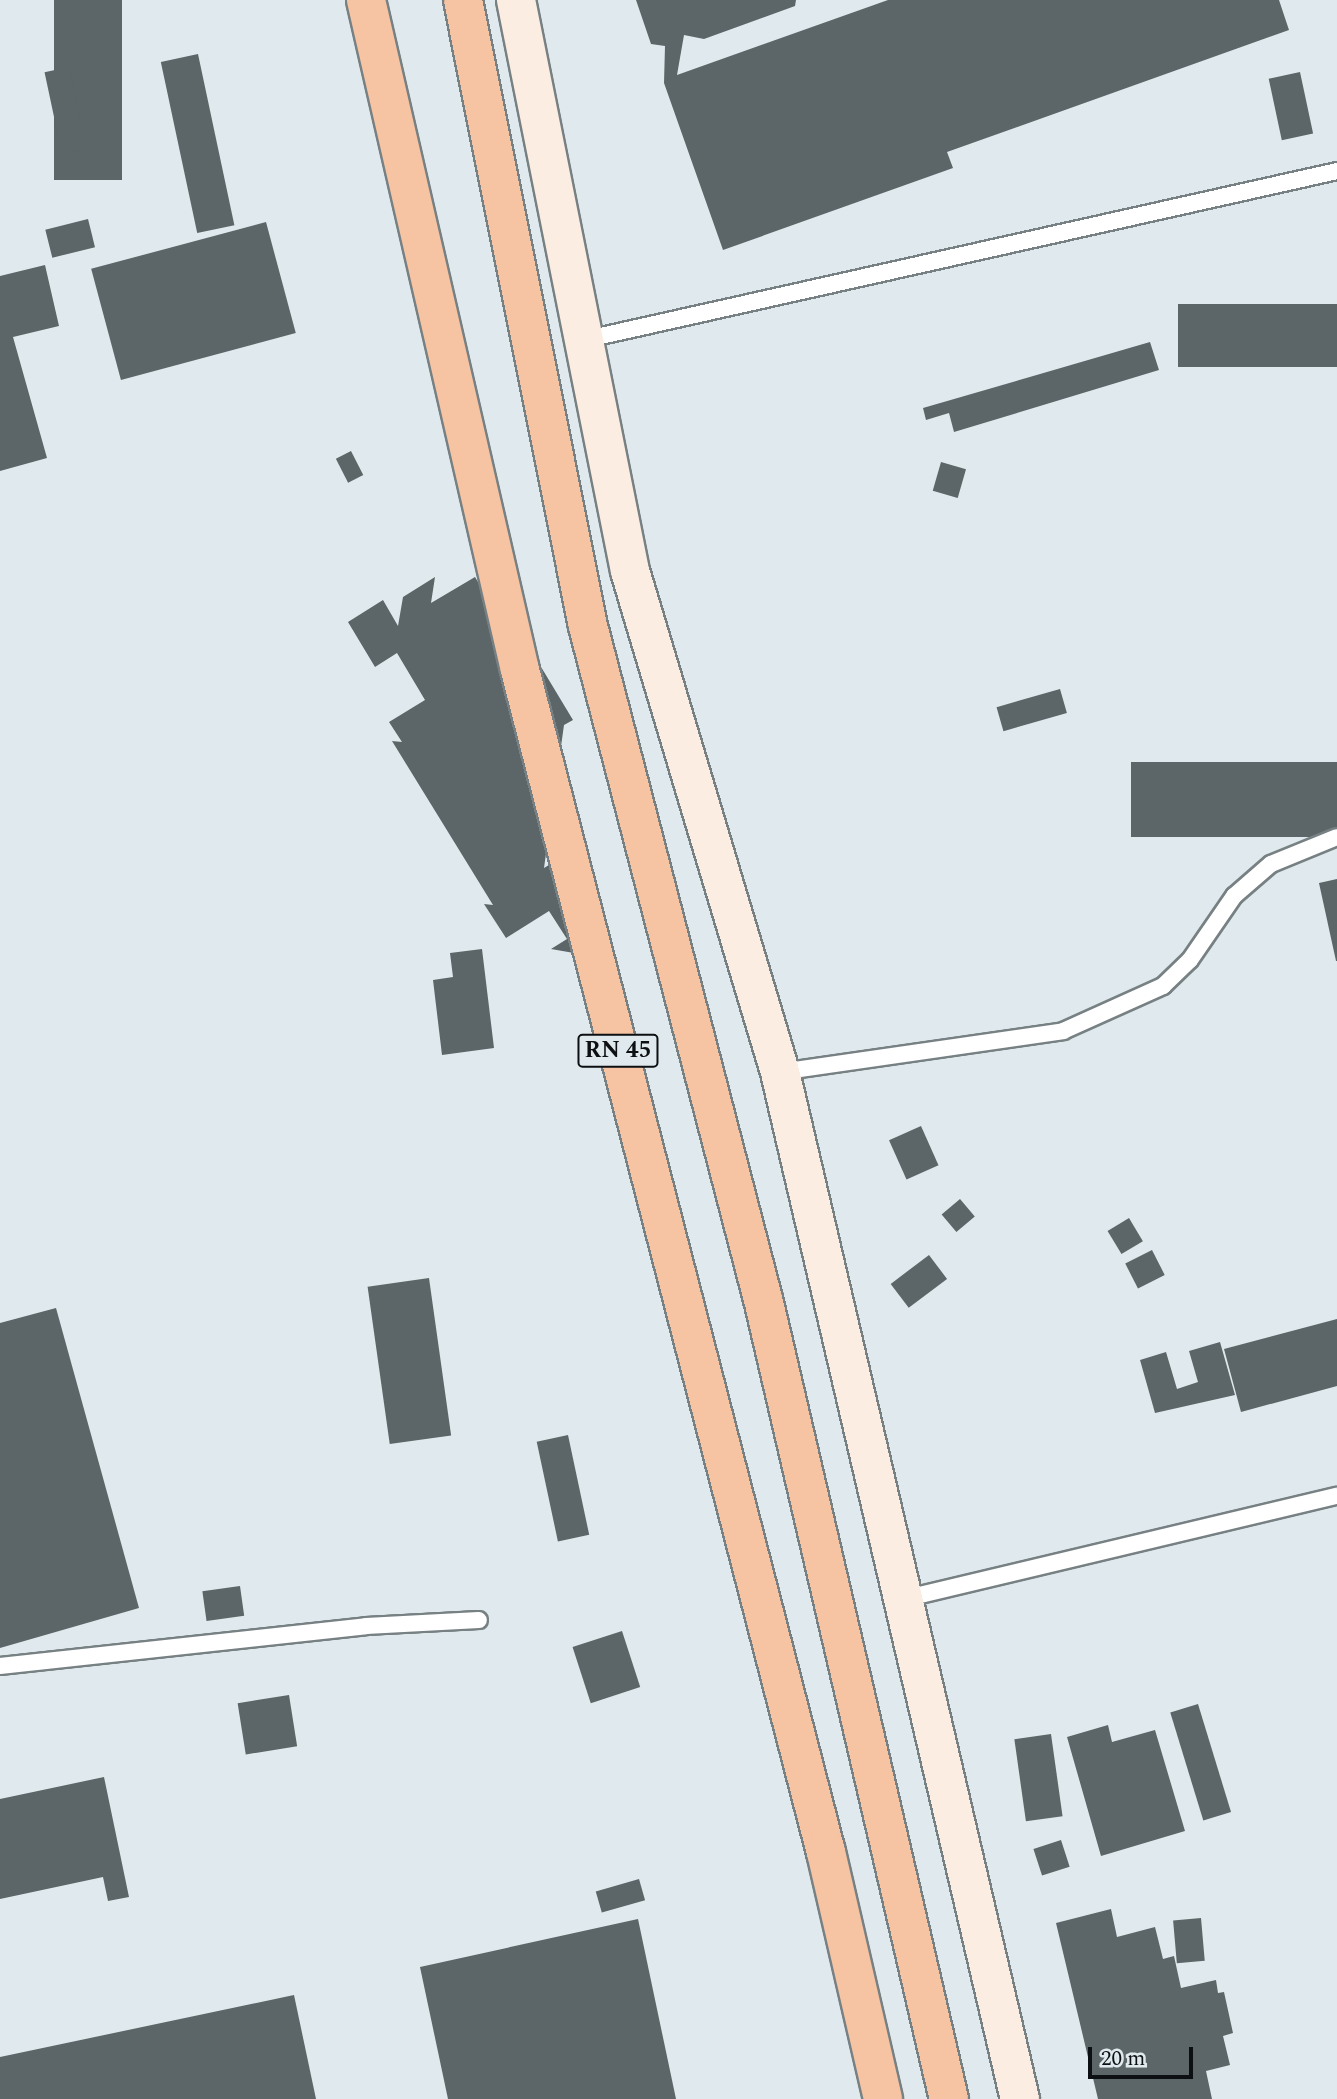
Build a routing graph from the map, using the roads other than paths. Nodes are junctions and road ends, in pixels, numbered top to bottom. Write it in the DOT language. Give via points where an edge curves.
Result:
graph roads {
  1 [pos="366,0"];
  2 [pos="464,0"];
  3 [pos="516,0"];
  4 [pos="1337,171"];
  5 [pos="583,340"];
  6 [pos="1337,837"];
  7 [pos="780,1072"];
  8 [pos="1337,1496"];
  9 [pos="900,1600"];
  10 [pos="479,1620"];
  11 [pos="0,1666"];
  12 [pos="883,2099"];
  13 [pos="949,2099"];
  14 [pos="1020,2099"];
  1 -- 12 [label="highway, RN 45" via="520,670 826,1852"];
  2 -- 13 [label="highway, RN 45" via="588,626 764,1303"];
  3 -- 5 [label="main road"];
  4 -- 5 [label="lane"];
  5 -- 7 [label="main road" via="630,571"];
  6 -- 7 [label="lane" via="1271,864 1234,896 1190,960 1163,986 1063,1031"];
  7 -- 9 [label="main road"];
  8 -- 9 [label="lane"];
  9 -- 14 [label="main road"];
  10 -- 11 [label="lane" via="366,1626"];
}
